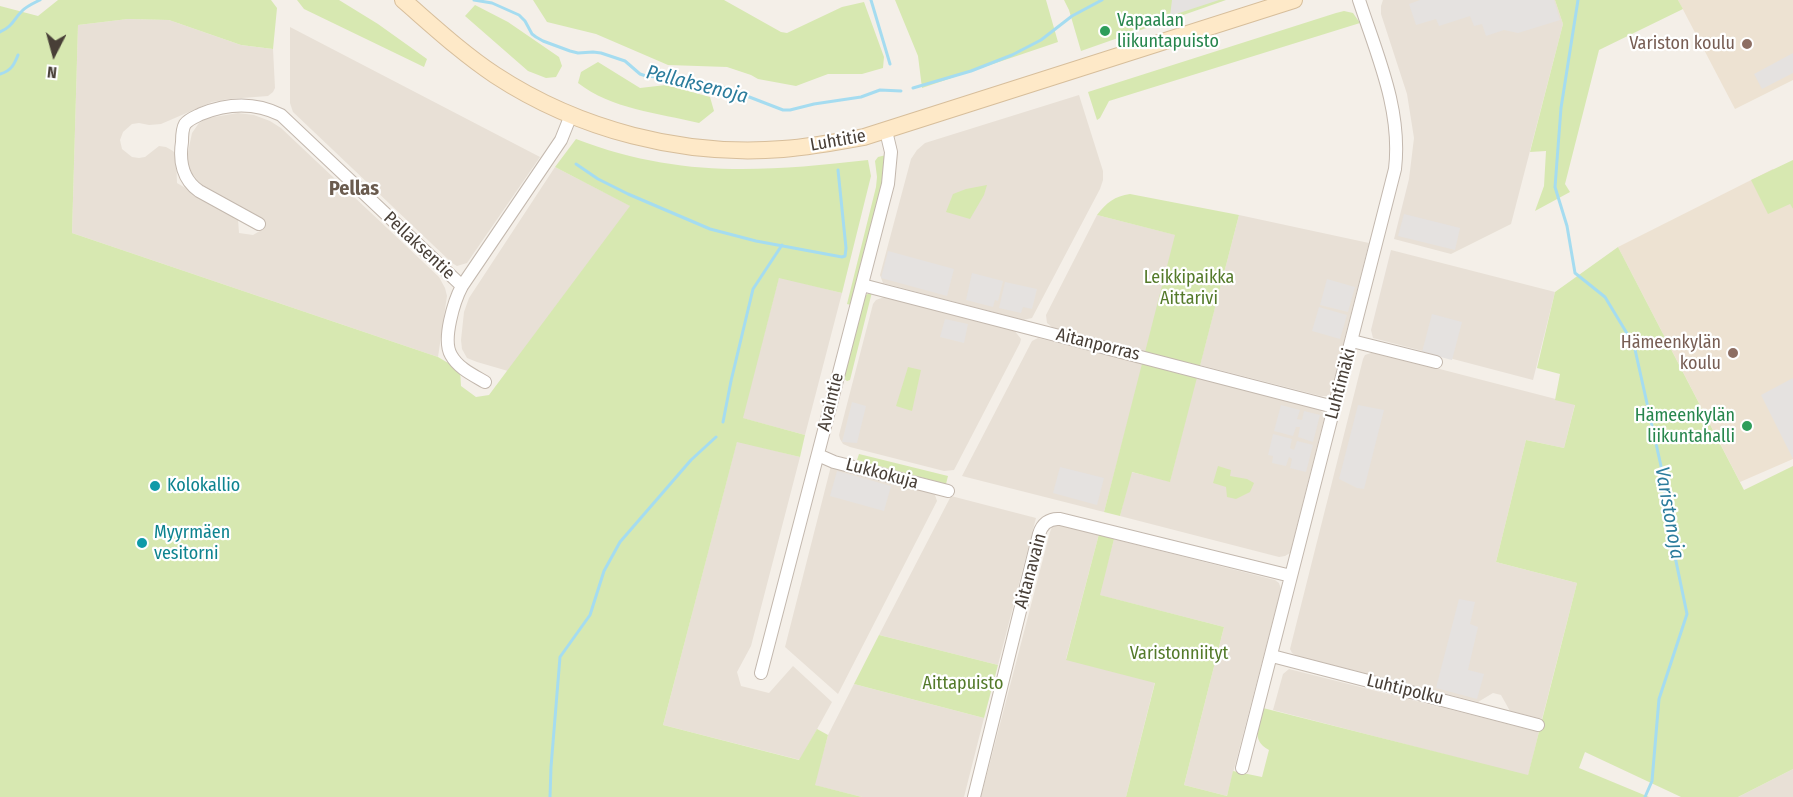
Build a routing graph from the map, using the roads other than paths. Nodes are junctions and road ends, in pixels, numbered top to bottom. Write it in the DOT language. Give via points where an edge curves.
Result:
graph roads {
  1 [pos="403,0"];
  2 [pos="1294,0"];
  3 [pos="1359,0"];
  4 [pos="571,115"];
  5 [pos="886,131"];
  6 [pos="259,224"];
  7 [pos="862,285"];
  8 [pos="462,286"];
  9 [pos="1352,341"];
  10 [pos="1436,362"];
  11 [pos="485,382"];
  12 [pos="1334,407"];
  13 [pos="818,455"];
  14 [pos="948,491"];
  15 [pos="1291,576"];
  16 [pos="1272,656"];
  17 [pos="761,674"];
  18 [pos="1538,725"];
  19 [pos="1242,768"];
  20 [pos="974,797"];
  1 -- 4 [label="street, Luhtitie" via="445,38 496,75"];
  2 -- 5 [label="street, Luhtitie"];
  3 -- 9 [label="street, Luhtimäki" via="1395,118 1397,148 1392,184"];
  4 -- 5 [label="street, Luhtitie" via="652,140 748,150 817,146"];
  4 -- 8 [label="street, Pellaksentie" via="561,140"];
  5 -- 7 [label="street, Avaintie" via="891,152 888,184"];
  6 -- 8 [label="street, Pellaksentie" via="192,186 182,168 180,153 183,131 190,119 222,107 254,106 281,115"];
  7 -- 12 [label="street, Aitanporras"];
  7 -- 13 [label="street, Avaintie"];
  8 -- 11 [label="street" via="453,306 449,353 460,366"];
  9 -- 10 [label="street"];
  9 -- 12 [label="street, Luhtimäki"];
  12 -- 15 [label="street, Luhtimäki"];
  13 -- 14 [label="street, Lukkokuja"];
  13 -- 17 [label="street, Avaintie"];
  15 -- 16 [label="street, Luhtimäki"];
  15 -- 20 [label="street, Aitanavain" via="1060,519 1048,521 1039,534"];
  16 -- 18 [label="street, Luhtipolku"];
  16 -- 19 [label="street, Luhtimäki"];
}
